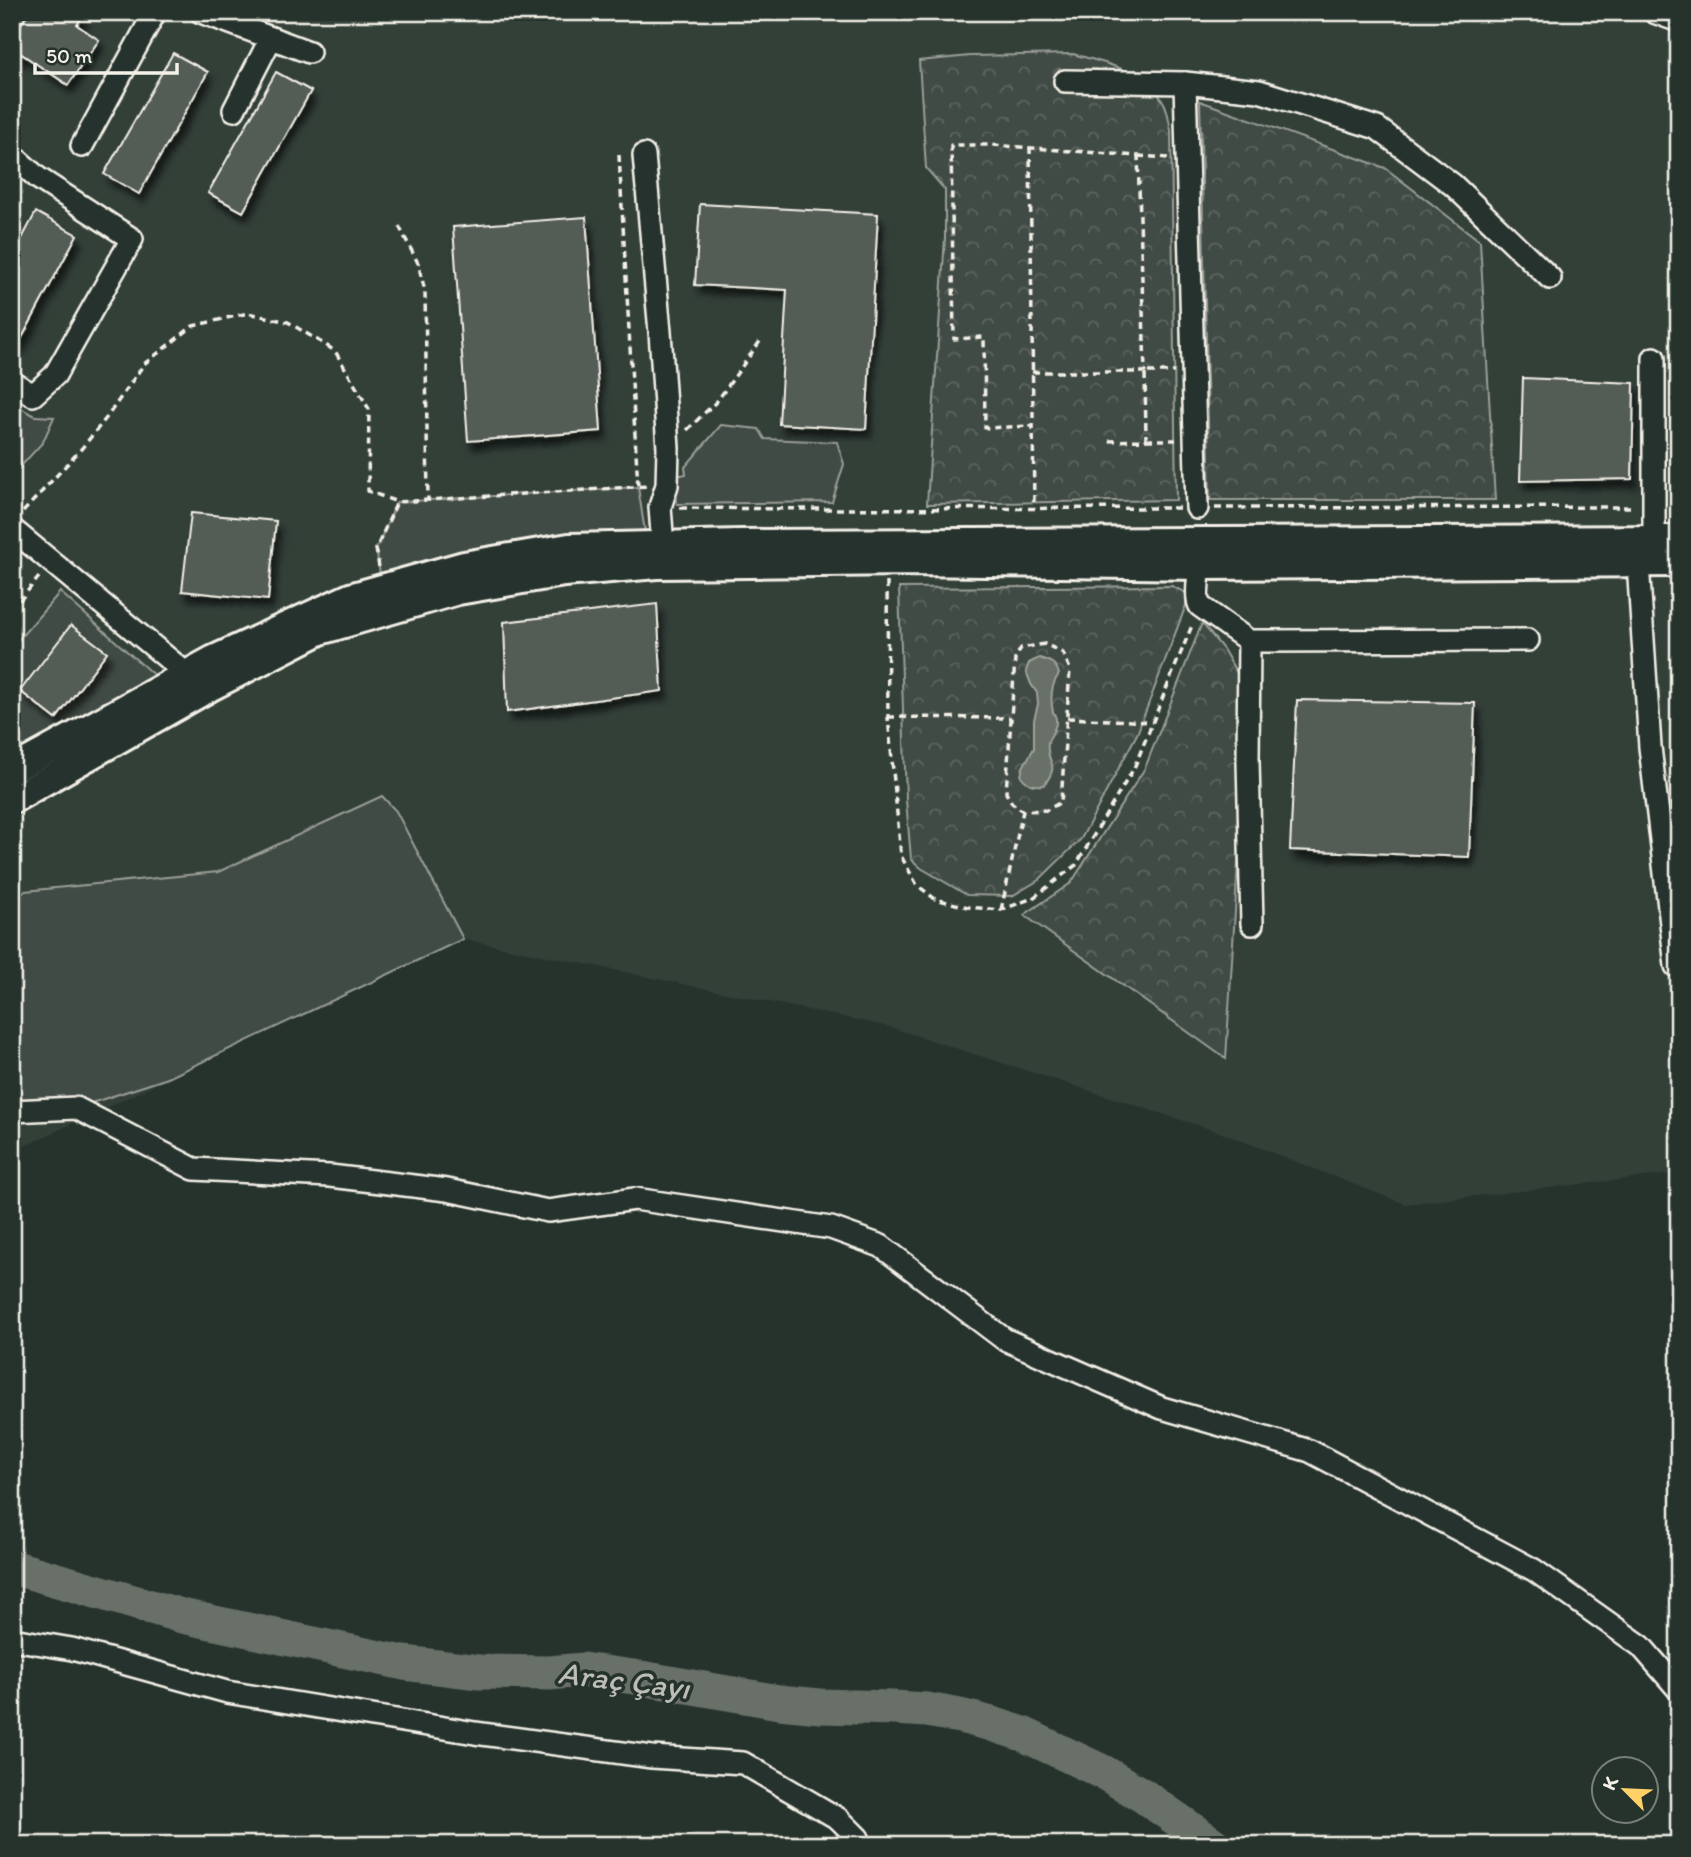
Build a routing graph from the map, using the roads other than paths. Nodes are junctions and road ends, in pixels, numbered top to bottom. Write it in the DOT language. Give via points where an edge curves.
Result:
graph roads {
  1 [pos="155,12"];
  2 [pos="201,12"];
  3 [pos="1654,12"];
  4 [pos="1679,20"];
  5 [pos="271,38"];
  6 [pos="309,52"];
  7 [pos="1065,81"];
  8 [pos="1185,83"];
  9 [pos="234,110"];
  10 [pos="82,146"];
  11 [pos="12,155"];
  12 [pos="644,155"];
  13 [pos="1550,278"];
  14 [pos="1654,358"];
  15 [pos="12,382"];
  16 [pos="1197,508"];
  17 [pos="17,522"];
  18 [pos="1667,539"];
  19 [pos="1201,553"];
  20 [pos="664,555"];
  21 [pos="1638,563"];
  22 [pos="1679,563"];
  23 [pos="1528,640"];
  24 [pos="1249,641"];
  25 [pos="185,675"];
  26 [pos="12,770"];
  27 [pos="12,800"];
  28 [pos="1252,924"];
  29 [pos="1676,966"];
  30 [pos="12,1111"];
  31 [pos="12,1639"];
  32 [pos="1679,1690"];
  33 [pos="861,1845"];
  1 -- 10 [label="street"];
  2 -- 5 [label="street"];
  3 -- 4 [label="street"];
  5 -- 6 [label="street"];
  5 -- 9 [label="street"];
  7 -- 8 [label="street"];
  8 -- 13 [label="street" via="1259,91 1377,128 1453,185"];
  8 -- 16 [label="street"];
  11 -- 15 [label="street" via="38,178 132,239 55,375 33,395"];
  12 -- 20 [label="street" via="667,448 667,485 660,508"];
  14 -- 18 [label="street" via="1654,507"];
  17 -- 25 [label="street" via="52,562"];
  18 -- 19 [label="main road"];
  19 -- 20 [label="main road" via="908,562"];
  19 -- 21 [label="main road"];
  19 -- 24 [label="street" via="1196,600"];
  20 -- 25 [label="main road" via="569,547 464,565 350,597"];
  20 -- 27 [label="main road" via="458,591 320,631"];
  21 -- 22 [label="main road"];
  21 -- 29 [label="street" via="1650,747"];
  23 -- 24 [label="street"];
  24 -- 28 [label="street"];
  25 -- 26 [label="main road"];
  30 -- 32 [label="street" via="76,1108 194,1169 330,1176 447,1190 548,1211 635,1199 831,1228 881,1246 1004,1339 1163,1408 1310,1451 1534,1570 1641,1646"];
  31 -- 33 [label="street" via="72,1649 227,1692 475,1733 652,1757 743,1763 839,1819"];
}
